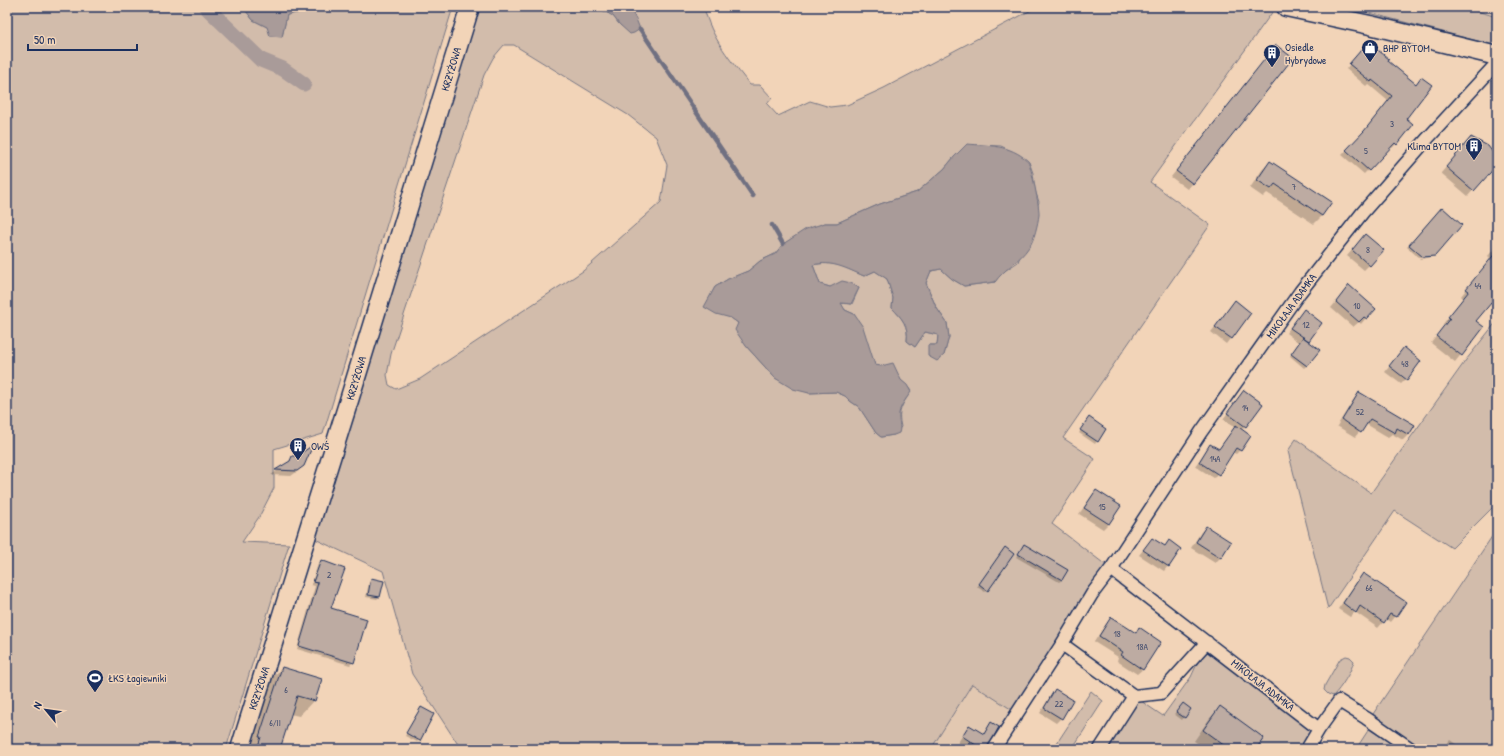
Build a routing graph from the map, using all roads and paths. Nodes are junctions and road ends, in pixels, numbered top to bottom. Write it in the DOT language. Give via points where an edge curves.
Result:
graph roads {
  1 [pos="470,7"];
  2 [pos="1286,7"];
  3 [pos="1497,56"];
  4 [pos="1497,63"];
  5 [pos="1111,568"];
  6 [pos="1207,642"];
  7 [pos="1062,644"];
  8 [pos="1134,696"];
  9 [pos="1319,729"];
  10 [pos="240,749"];
  11 [pos="994,749"];
  12 [pos="1100,749"];
  13 [pos="1307,749"];
  14 [pos="1411,749"];
  1 -- 10 [label="street, KRZYŻOWA"];
  2 -- 3 [label="street"];
  4 -- 5 [label="street, MIKOŁAJA ADAMKA" via="1368,207 1300,292 1201,432"];
  5 -- 6 [label="street, MIKOŁAJA ADAMKA"];
  5 -- 7 [label="street, MIKOŁAJA ADAMKA"];
  6 -- 8 [label="street" via="1161,693"];
  6 -- 9 [label="street, MIKOŁAJA ADAMKA"];
  7 -- 8 [label="street"];
  7 -- 11 [label="street, MIKOŁAJA ADAMKA"];
  8 -- 12 [label="street"];
  9 -- 13 [label="street"];
  9 -- 14 [label="street" via="1339,701"];
}
